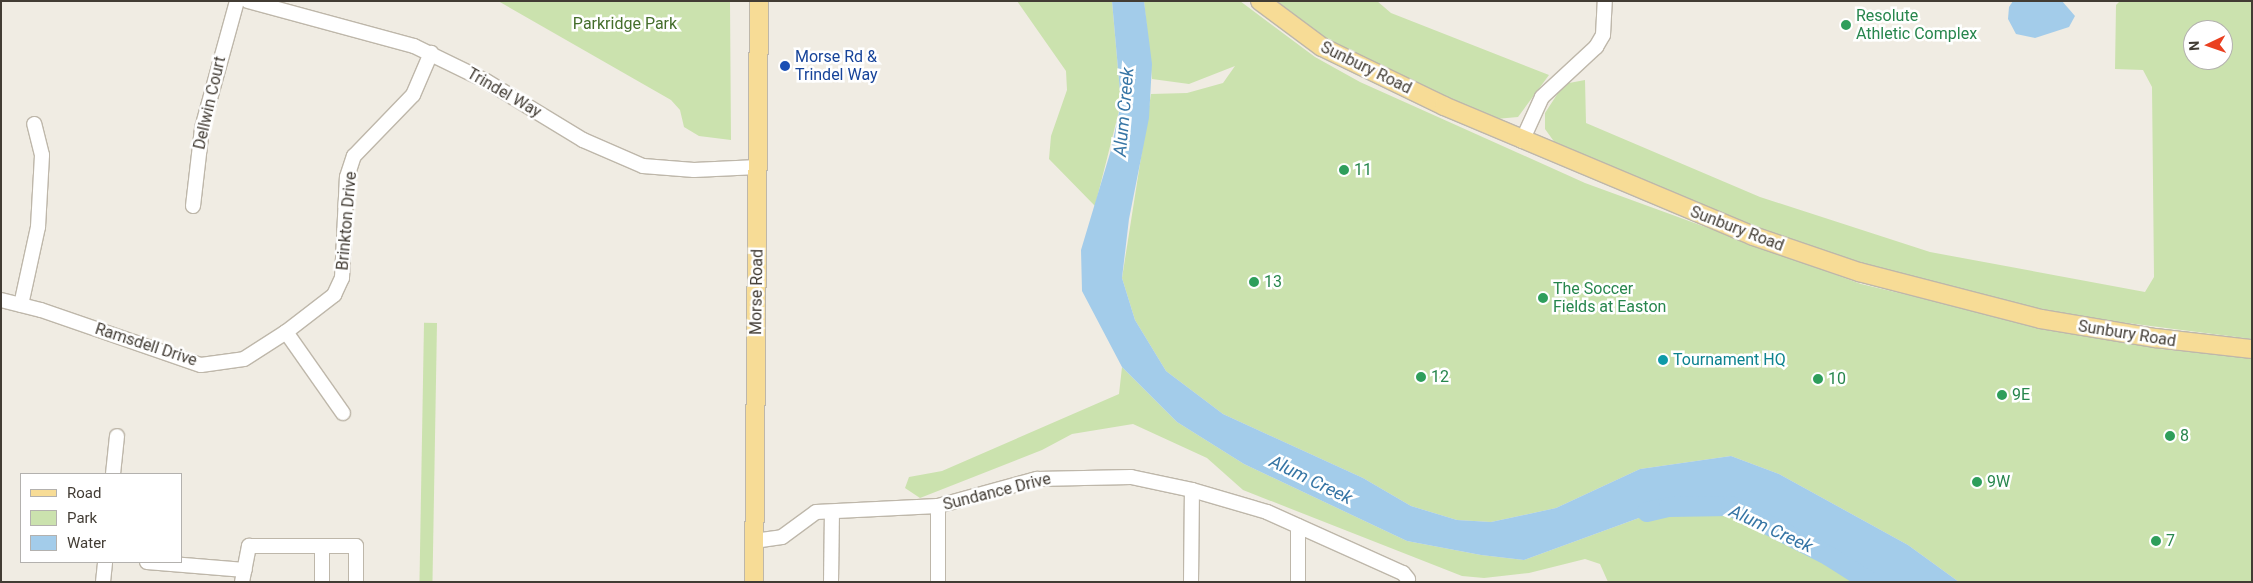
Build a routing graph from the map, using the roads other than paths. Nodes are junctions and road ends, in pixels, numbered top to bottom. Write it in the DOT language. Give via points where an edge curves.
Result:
graph roads {
  1 [pos="237,1"];
  2 [pos="248,1"];
  3 [pos="759,1"];
  4 [pos="1260,1"];
  5 [pos="1605,1"];
  6 [pos="431,53"];
  7 [pos="34,124"];
  8 [pos="1522,141"];
  9 [pos="758,168"];
  10 [pos="193,206"];
  11 [pos="1,300"];
  12 [pos="21,305"];
  13 [pos="286,332"];
  14 [pos="2252,349"];
  15 [pos="343,413"];
  16 [pos="116,436"];
  17 [pos="113,473"];
  18 [pos="1192,490"];
  19 [pos="938,506"];
  20 [pos="832,512"];
  21 [pos="1298,526"];
  22 [pos="754,541"];
  23 [pos="322,546"];
  24 [pos="105,563"];
  25 [pos="154,563"];
  26 [pos="243,576"];
  27 [pos="1408,579"];
  28 [pos="103,582"];
  29 [pos="322,582"];
  30 [pos="356,582"];
  31 [pos="754,582"];
  32 [pos="831,582"];
  33 [pos="938,582"];
  34 [pos="1191,582"];
  35 [pos="1298,582"];
  1 -- 10 [label="street, Dellwin Court" via="202,128"];
  2 -- 6 [label="street, Trindel Way"];
  3 -- 9 [label="main road, Morse Road"];
  4 -- 8 [label="main road, Sunbury Road" via="1322,47"];
  5 -- 8 [label="street" via="1603,34 1596,47 1542,97"];
  6 -- 9 [label="street, Trindel Way" via="486,81 583,140 643,166 694,170"];
  6 -- 13 [label="street, Brinkton Drive" via="413,95 354,156 347,177 342,278 334,296"];
  7 -- 12 [label="street" via="42,156 38,226"];
  8 -- 14 [label="main road, Sunbury Road" via="1745,232 1868,275 2084,328"];
  9 -- 22 [label="main road, Morse Road"];
  11 -- 12 [label="street, Ramsdell Drive"];
  12 -- 13 [label="street, Ramsdell Drive" via="201,364 244,358"];
  13 -- 15 [label="street"];
  16 -- 17 [label="street"];
  18 -- 19 [label="street, Sundance Drive" via="1131,477 1062,476 1037,479"];
  18 -- 21 [label="street, Sundance Drive" via="1242,503"];
  18 -- 34 [label="street"];
  19 -- 20 [label="street, Sundance Drive"];
  19 -- 33 [label="street"];
  20 -- 22 [label="street, Sundance Drive" via="807,516 782,537"];
  20 -- 32 [label="street"];
  21 -- 27 [label="street, Sundance Drive" via="1402,572"];
  21 -- 35 [label="street"];
  22 -- 31 [label="main road, Morse Road"];
  23 -- 26 [label="street" via="249,546"];
  23 -- 29 [label="street"];
  23 -- 30 [label="street" via="356,546"];
  24 -- 28 [label="street"];
  25 -- 26 [label="street"];
}
